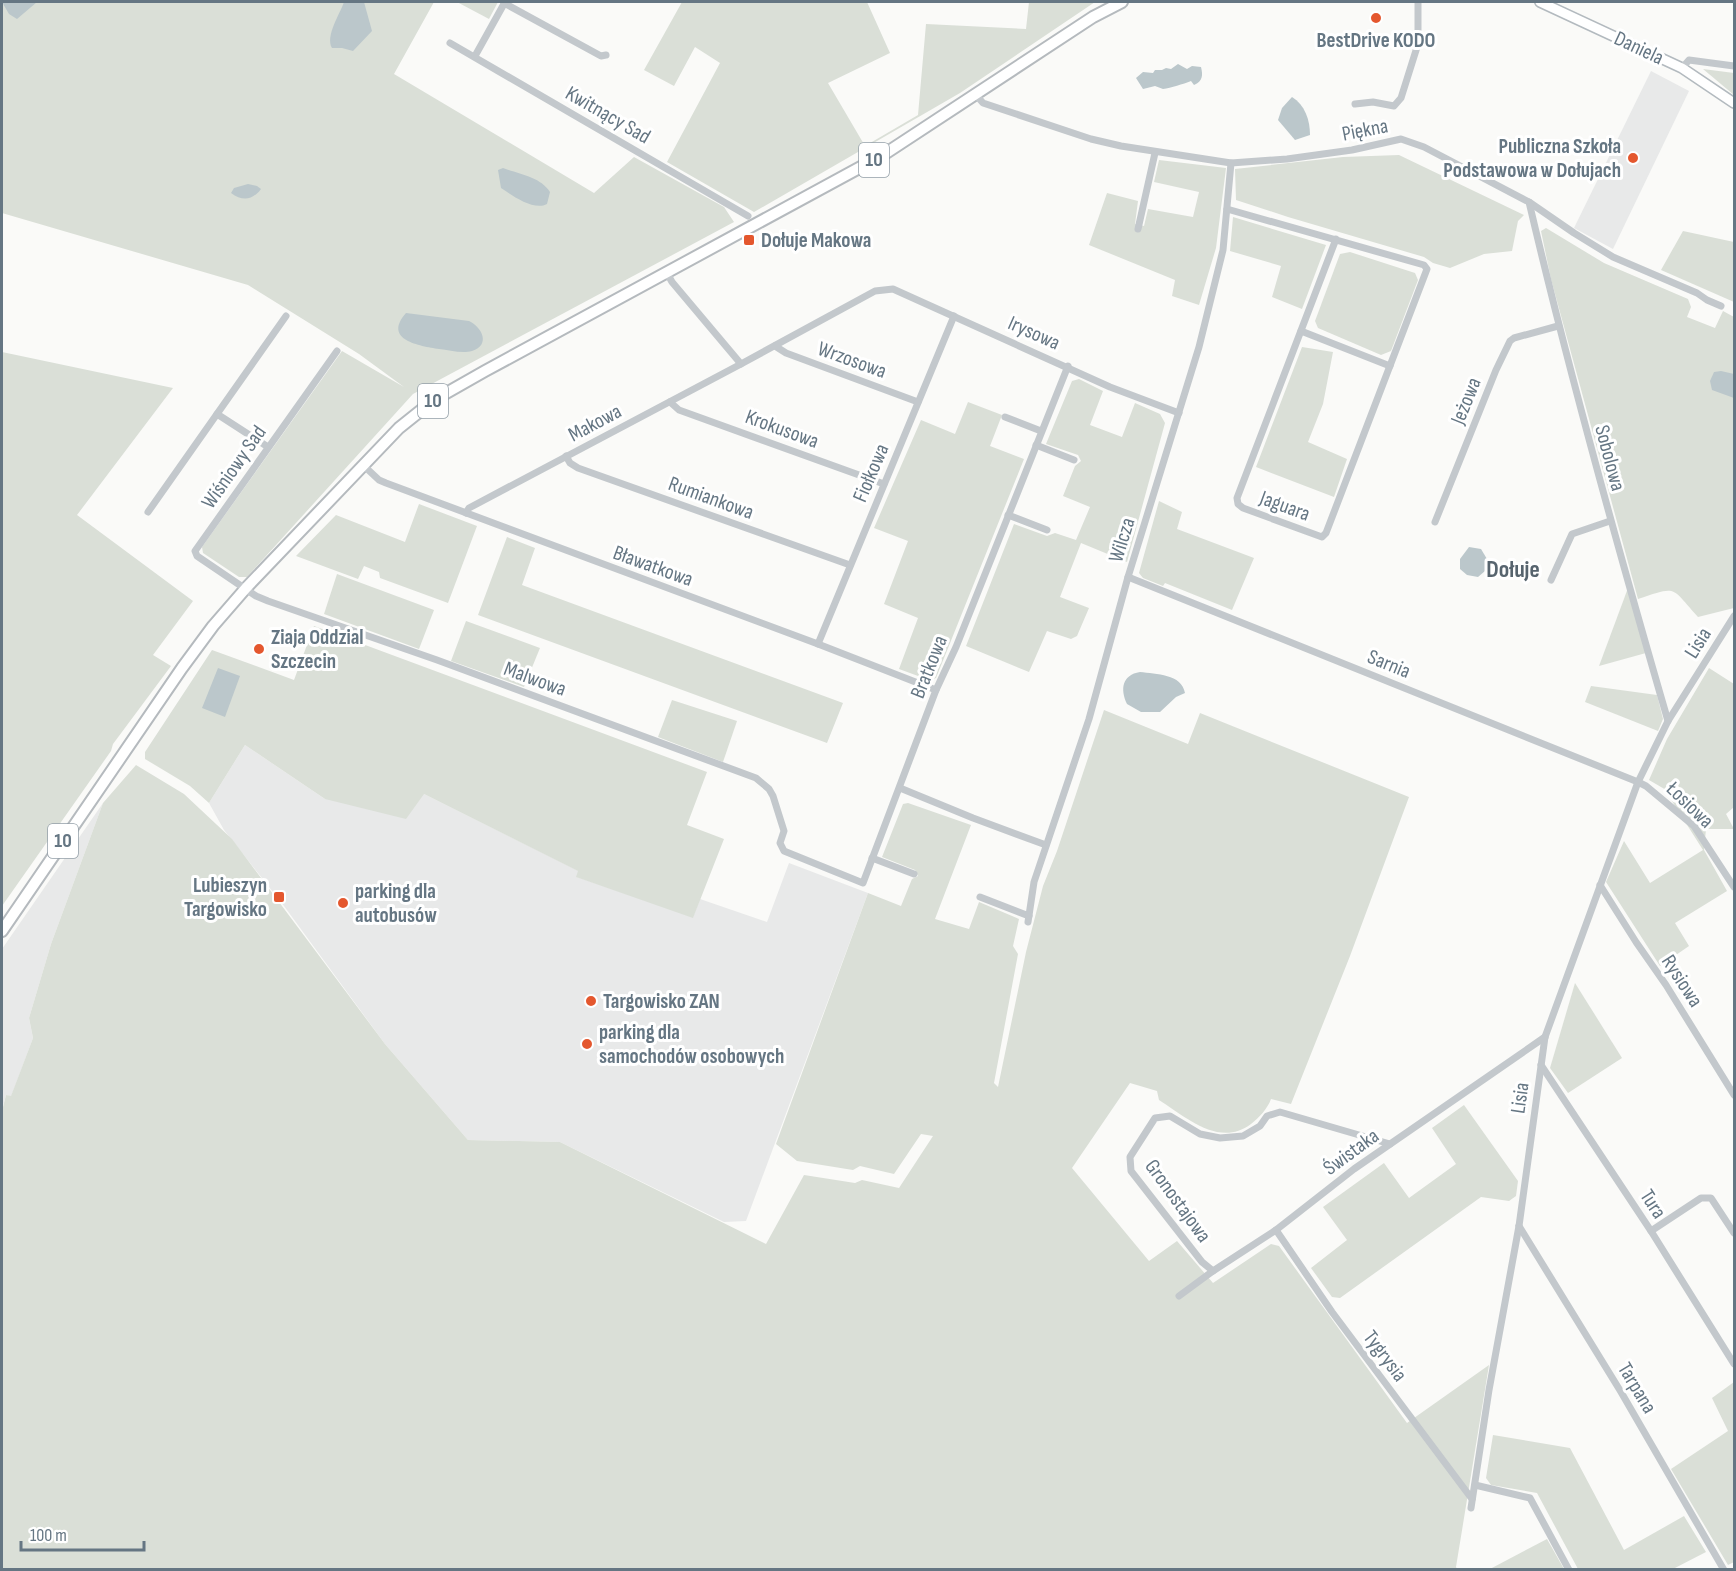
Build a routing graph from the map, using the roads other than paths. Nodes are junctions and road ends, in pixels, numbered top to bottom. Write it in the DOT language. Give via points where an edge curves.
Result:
graph roads {
  1 [pos="505,2"];
  2 [pos="1122,2"];
  3 [pos="1418,2"];
  4 [pos="1540,2"];
  5 [pos="450,43"];
  6 [pos="606,55"];
  7 [pos="475,56"];
  8 [pos="1734,66"];
  9 [pos="1682,68"];
  10 [pos="976,95"];
  11 [pos="1734,102"];
  12 [pos="1355,104"];
  13 [pos="1155,153"];
  14 [pos="1231,163"];
  15 [pos="1529,202"];
  16 [pos="1227,209"];
  17 [pos="748,216"];
  18 [pos="1138,229"];
  19 [pos="1336,239"];
  20 [pos="667,273"];
  21 [pos="875,291"];
  22 [pos="1721,306"];
  23 [pos="286,316"];
  24 [pos="954,316"];
  25 [pos="1558,326"];
  26 [pos="1301,331"];
  27 [pos="775,345"];
  28 [pos="337,351"];
  29 [pos="741,364"];
  30 [pos="1068,366"];
  31 [pos="1390,366"];
  32 [pos="670,402"];
  33 [pos="918,402"];
  34 [pos="1179,413"];
  35 [pos="217,414"];
  36 [pos="1005,417"];
  37 [pos="1041,431"];
  38 [pos="1036,445"];
  39 [pos="268,447"];
  40 [pos="566,456"];
  41 [pos="1074,459"];
  42 [pos="363,465"];
  43 [pos="884,484"];
  44 [pos="148,512"];
  45 [pos="466,513"];
  46 [pos="1008,515"];
  47 [pos="1610,521"];
  48 [pos="1435,522"];
  49 [pos="1047,530"];
  50 [pos="850,565"];
  51 [pos="1128,577"];
  52 [pos="1551,580"];
  53 [pos="246,588"];
  54 [pos="1734,616"];
  55 [pos="818,644"];
  56 [pos="936,690"];
  57 [pos="1668,721"];
  58 [pos="1638,782"];
  59 [pos="900,788"];
  60 [pos="784,831"];
  61 [pos="1046,845"];
  62 [pos="872,858"];
  63 [pos="914,874"];
  64 [pos="1600,885"];
  65 [pos="1734,887"];
  66 [pos="980,897"];
  67 [pos="2,931"];
  68 [pos="1545,1037"];
  69 [pos="1541,1065"];
  70 [pos="1734,1095"];
  71 [pos="1390,1144"];
  72 [pos="1519,1226"];
  73 [pos="1276,1230"];
  74 [pos="1651,1231"];
  75 [pos="1734,1233"];
  76 [pos="1213,1271"];
  77 [pos="1179,1296"];
  78 [pos="1734,1364"];
  79 [pos="1475,1485"];
  80 [pos="1472,1499"];
  81 [pos="1471,1508"];
  82 [pos="1569,1569"];
  83 [pos="1724,1569"];
  1 -- 6 [label="street" via="601,56"];
  1 -- 7 [label="street"];
  2 -- 10 [label="main road, 10"];
  3 -- 12 [label="street" via="1418,44 1401,98 1394,106"];
  4 -- 9 [label="street, Daniela"];
  5 -- 7 [label="street, Kwitnący Sad"];
  7 -- 17 [label="street, Kwitnący Sad"];
  8 -- 9 [label="street" via="1689,60"];
  9 -- 11 [label="street, Daniela"];
  10 -- 13 [label="street, Piękna" via="983,103 1091,139"];
  10 -- 20 [label="main road, 10" via="883,155"];
  13 -- 14 [label="street, Piękna"];
  13 -- 18 [label="street"];
  14 -- 15 [label="street, Piękna" via="1352,150 1401,139"];
  14 -- 16 [label="street, Wilcza"];
  15 -- 22 [label="street, Piękna" via="1613,257"];
  15 -- 25 [label="street, Sobolowa"];
  16 -- 19 [label="street, Jaguara"];
  16 -- 34 [label="street, Wilcza" via="1223,250"];
  19 -- 26 [label="street, Jaguara"];
  19 -- 31 [label="street, Jaguara" via="1427,269"];
  20 -- 29 [label="street"];
  20 -- 42 [label="main road, 10" via="434,400 406,421"];
  21 -- 24 [label="street, Irysowa" via="893,289"];
  21 -- 27 [label="street, Makowa"];
  23 -- 35 [label="street"];
  24 -- 30 [label="street, Irysowa"];
  24 -- 33 [label="street, Fiołkowa"];
  25 -- 47 [label="street, Sobolowa"];
  25 -- 48 [label="street, Jeżowa" via="1510,341"];
  26 -- 31 [label="street"];
  26 -- 31 [label="street, Jaguara" via="1237,498 1243,508 1322,537 1326,534"];
  27 -- 29 [label="street, Makowa"];
  27 -- 33 [label="street, Wrzosowa" via="786,353"];
  28 -- 39 [label="street, Wiśniowy Sad"];
  29 -- 32 [label="street, Makowa"];
  30 -- 34 [label="street, Irysowa"];
  30 -- 37 [label="street, Bratkowa"];
  32 -- 40 [label="street, Makowa"];
  32 -- 43 [label="street, Krokusowa" via="679,410"];
  33 -- 43 [label="street, Fiołkowa"];
  34 -- 51 [label="street, Wilcza"];
  35 -- 39 [label="street"];
  35 -- 44 [label="street"];
  36 -- 37 [label="street"];
  37 -- 38 [label="street, Bratkowa"];
  38 -- 41 [label="street"];
  38 -- 46 [label="street, Bratkowa"];
  39 -- 53 [label="street, Wiśniowy Sad" via="195,551"];
  40 -- 45 [label="street, Makowa"];
  40 -- 50 [label="street, Rumiankowa" via="578,468"];
  42 -- 45 [label="street, Bławatkowa" via="378,480"];
  42 -- 53 [label="main road, 10"];
  43 -- 50 [label="street, Fiołkowa"];
  45 -- 55 [label="street, Bławatkowa"];
  46 -- 49 [label="street"];
  46 -- 56 [label="street, Bratkowa"];
  47 -- 52 [label="street" via="1572,534"];
  47 -- 57 [label="street, Sobolowa"];
  50 -- 55 [label="street, Fiołkowa"];
  51 -- 58 [label="street, Sarnia"];
  51 -- 61 [label="street, Wilcza" via="1089,719"];
  53 -- 60 [label="street, Malwowa" via="268,601 756,778 773,796"];
  53 -- 67 [label="main road, 10" via="182,668"];
  54 -- 57 [label="street, Lisia"];
  55 -- 56 [label="street, Bławatkowa"];
  56 -- 59 [label="street, Bratkowa"];
  57 -- 58 [label="street, Lisia"];
  58 -- 64 [label="street, Lisia"];
  58 -- 65 [label="street, Łosiowa" via="1694,826"];
  59 -- 61 [label="street"];
  59 -- 62 [label="street, Bratkowa"];
  60 -- 62 [label="street, Bratkowa" via="780,843 784,851 863,883"];
  61 -- 66 [label="street, Wilcza" via="1034,882 1029,919"];
  62 -- 63 [label="street"];
  64 -- 68 [label="street, Lisia"];
  64 -- 70 [label="street, Rysiowa"];
  68 -- 69 [label="street, Lisia"];
  68 -- 71 [label="street, Świstaka"];
  69 -- 72 [label="street, Lisia"];
  69 -- 74 [label="street, Tura"];
  71 -- 73 [label="street, Świstaka"];
  71 -- 76 [label="street, Gronostajowa" via="1280,1112 1267,1116 1260,1126 1243,1136 1220,1138 1200,1134 1170,1116 1155,1118 1130,1157 1131,1171"];
  72 -- 79 [label="street, Lisia"];
  72 -- 83 [label="street, Tarpana"];
  73 -- 76 [label="street, Świstaka"];
  73 -- 80 [label="street, Tygrysia" via="1332,1312"];
  74 -- 75 [label="street" via="1701,1198 1711,1198"];
  74 -- 78 [label="street, Tura"];
  76 -- 77 [label="street, Świstaka"];
  79 -- 80 [label="street, Lisia"];
  79 -- 82 [label="street" via="1530,1498"];
  80 -- 81 [label="street, Lisia"];
}
